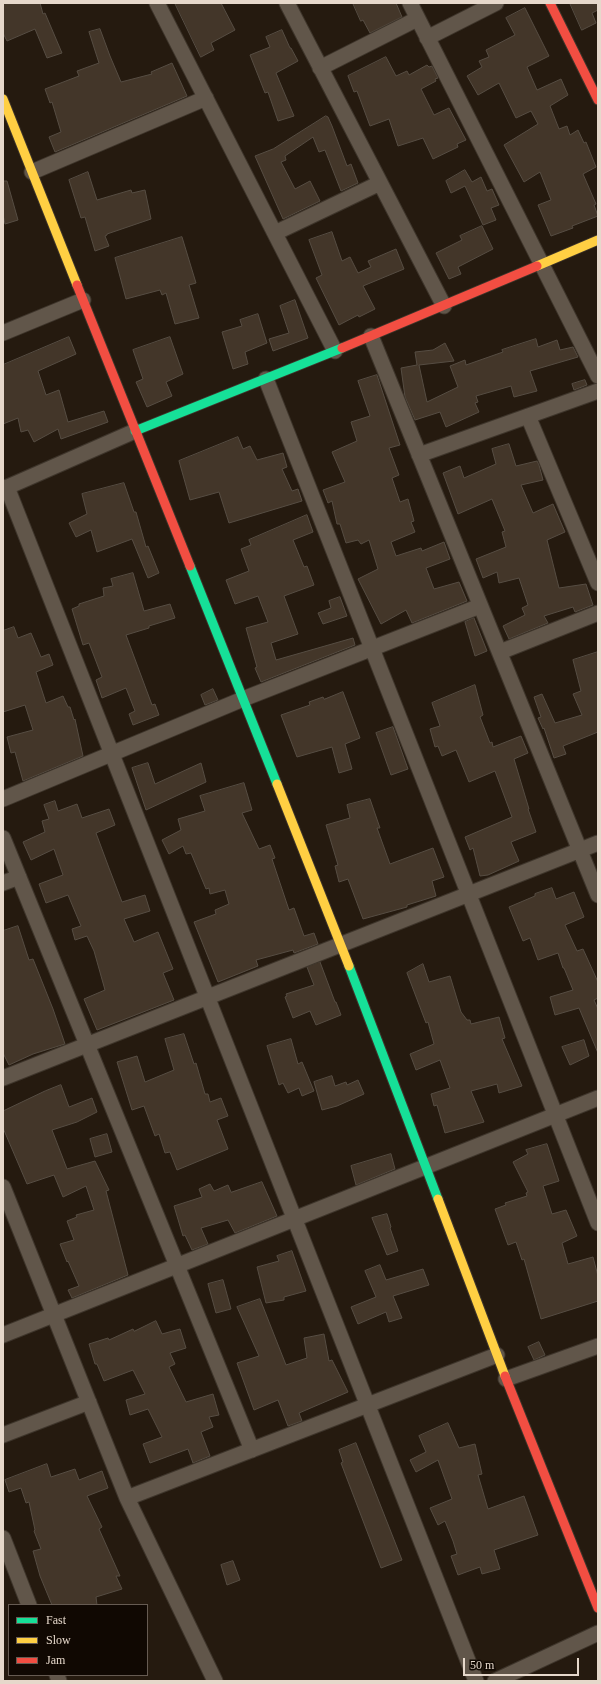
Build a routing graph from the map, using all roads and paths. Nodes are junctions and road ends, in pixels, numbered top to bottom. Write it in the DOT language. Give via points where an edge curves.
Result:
graph roads {
  1 [pos="157,3"];
  2 [pos="287,3"];
  3 [pos="410,3"];
  4 [pos="496,3"];
  5 [pos="550,3"];
  6 [pos="418,19"];
  7 [pos="427,38"];
  8 [pos="320,68"];
  9 [pos="206,98"];
  10 [pos="3,99"];
  11 [pos="598,100"];
  12 [pos="32,172"];
  13 [pos="380,182"];
  14 [pos="275,233"];
  15 [pos="598,240"];
  16 [pos="541,264"];
  17 [pos="83,300"];
  18 [pos="444,306"];
  19 [pos="3,333"];
  20 [pos="371,336"];
  21 [pos="335,351"];
  22 [pos="598,376"];
  23 [pos="266,379"];
  24 [pos="598,391"];
  25 [pos="528,416"];
  26 [pos="135,431"];
  27 [pos="419,455"];
  28 [pos="5,488"];
  29 [pos="598,583"];
  30 [pos="480,606"];
  31 [pos="598,614"];
  32 [pos="372,648"];
  33 [pos="500,652"];
  34 [pos="243,699"];
  35 [pos="111,754"];
  36 [pos="3,799"];
  37 [pos="3,838"];
  38 [pos="598,844"];
  39 [pos="580,851"];
  40 [pos="19,877"];
  41 [pos="3,883"];
  42 [pos="469,894"];
  43 [pos="598,895"];
  44 [pos="341,945"];
  45 [pos="207,996"];
  46 [pos="87,1044"];
  47 [pos="3,1078"];
  48 [pos="598,1098"];
  49 [pos="555,1115"];
  50 [pos="424,1166"];
  51 [pos="3,1187"];
  52 [pos="294,1219"];
  53 [pos="598,1223"];
  54 [pos="177,1266"];
  55 [pos="54,1315"];
  56 [pos="3,1335"];
  57 [pos="598,1346"];
  58 [pos="497,1355"];
  59 [pos="506,1379"];
  60 [pos="89,1402"];
  61 [pos="367,1405"];
  62 [pos="3,1435"];
  63 [pos="252,1450"];
  64 [pos="127,1498"];
  65 [pos="3,1538"];
  66 [pos="30,1604"];
  67 [pos="598,1608"];
  68 [pos="598,1633"];
  69 [pos="215,1681"];
  70 [pos="476,1681"];
  71 [pos="495,1681"];
  1 -- 9 [label="street"];
  2 -- 8 [label="street"];
  3 -- 6 [label="street"];
  4 -- 7 [label="street"];
  5 -- 11 [label="main road"];
  6 -- 7 [label="street"];
  6 -- 8 [label="street"];
  7 -- 16 [label="street"];
  8 -- 13 [label="street"];
  9 -- 12 [label="street"];
  9 -- 14 [label="street"];
  10 -- 12 [label="main road"];
  12 -- 17 [label="main road"];
  13 -- 14 [label="street"];
  13 -- 18 [label="street"];
  14 -- 21 [label="street"];
  15 -- 16 [label="main road"];
  16 -- 18 [label="main road"];
  16 -- 22 [label="street"];
  17 -- 19 [label="street"];
  17 -- 26 [label="main road"];
  18 -- 20 [label="main road"];
  20 -- 21 [label="main road"];
  20 -- 27 [label="street"];
  21 -- 23 [label="main road"];
  23 -- 26 [label="main road"];
  23 -- 32 [label="street"];
  24 -- 25 [label="street"];
  25 -- 27 [label="street"];
  25 -- 29 [label="street"];
  26 -- 28 [label="street"];
  26 -- 34 [label="main road"];
  27 -- 30 [label="street"];
  28 -- 35 [label="street"];
  30 -- 32 [label="street"];
  30 -- 33 [label="street"];
  31 -- 33 [label="street"];
  32 -- 34 [label="street"];
  32 -- 42 [label="street"];
  33 -- 39 [label="street"];
  34 -- 35 [label="street"];
  34 -- 44 [label="main road"];
  35 -- 36 [label="street"];
  35 -- 45 [label="street"];
  37 -- 40 [label="street"];
  38 -- 39 [label="street"];
  39 -- 42 [label="street"];
  39 -- 43 [label="street"];
  40 -- 41 [label="street"];
  40 -- 46 [label="street"];
  42 -- 44 [label="street"];
  42 -- 49 [label="street"];
  44 -- 45 [label="street"];
  44 -- 50 [label="main road"];
  45 -- 46 [label="street"];
  45 -- 52 [label="street"];
  46 -- 47 [label="street"];
  46 -- 54 [label="street"];
  48 -- 49 [label="street"];
  49 -- 50 [label="street"];
  49 -- 53 [label="street"];
  50 -- 52 [label="street"];
  50 -- 58 [label="main road"];
  51 -- 55 [label="street"];
  52 -- 54 [label="street"];
  52 -- 61 [label="street"];
  54 -- 55 [label="street"];
  54 -- 63 [label="street"];
  55 -- 56 [label="street"];
  55 -- 60 [label="street"];
  57 -- 59 [label="street"];
  58 -- 59 [label="main road"];
  58 -- 61 [label="street"];
  59 -- 67 [label="main road"];
  60 -- 62 [label="street"];
  60 -- 64 [label="street"];
  61 -- 63 [label="street"];
  61 -- 70 [label="street"];
  63 -- 64 [label="street"];
  64 -- 69 [label="street"];
  65 -- 66 [label="street"];
  68 -- 71 [label="street"];
}
